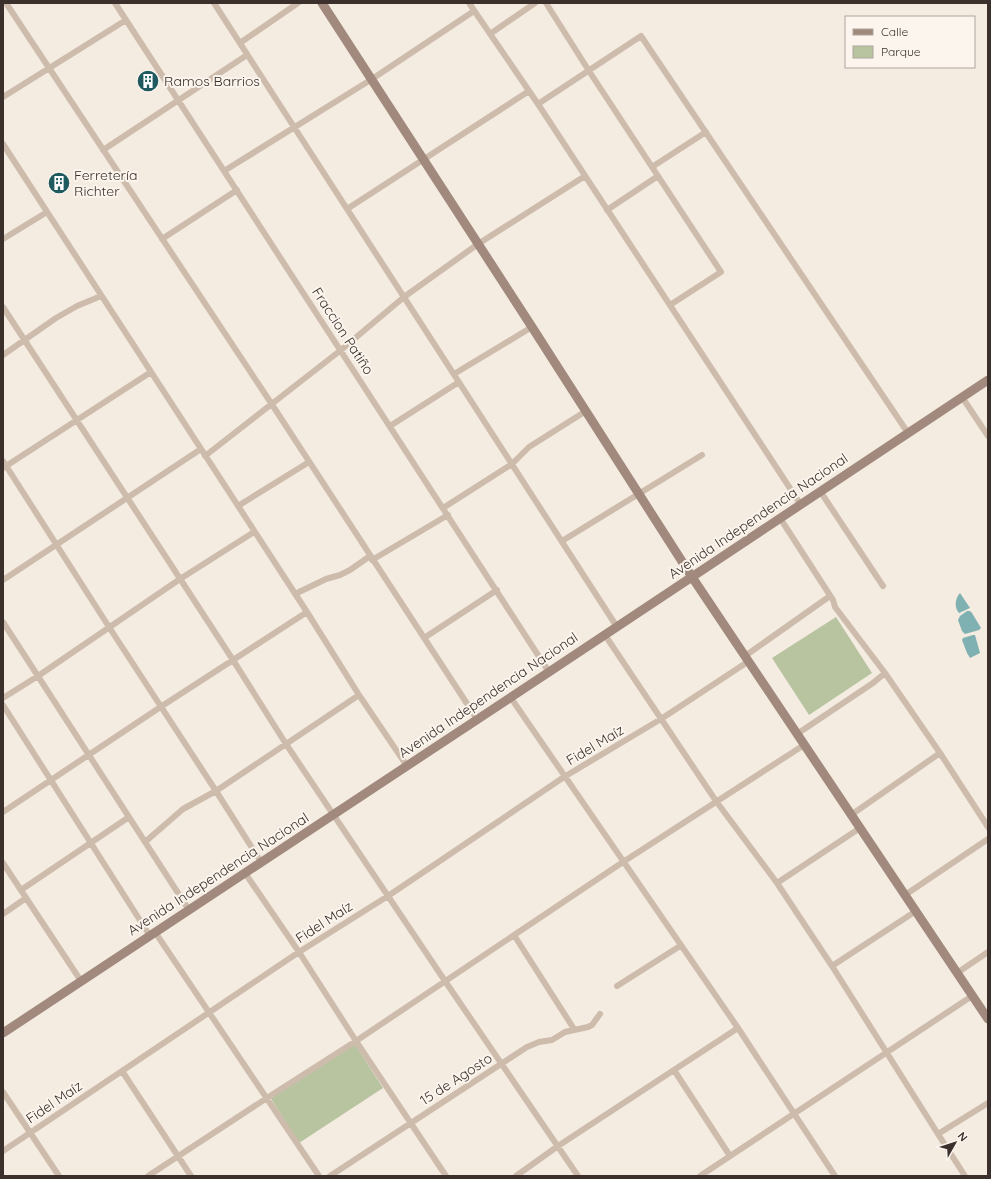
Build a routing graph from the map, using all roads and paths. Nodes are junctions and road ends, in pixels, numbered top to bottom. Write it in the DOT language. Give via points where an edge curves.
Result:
graph roads {
  1 [pos="6,3"];
  2 [pos="115,3"];
  3 [pos="214,3"];
  4 [pos="298,3"];
  5 [pos="322,3"];
  6 [pos="469,3"];
  7 [pos="535,3"];
  8 [pos="546,3"];
  9 [pos="474,11"];
  10 [pos="126,20"];
  11 [pos="490,34"];
  12 [pos="240,43"];
  13 [pos="247,55"];
  14 [pos="49,68"];
  15 [pos="589,71"];
  16 [pos="372,79"];
  17 [pos="529,91"];
  18 [pos="3,97"];
  19 [pos="178,100"];
  20 [pos="538,104"];
  21 [pos="293,128"];
  22 [pos="706,132"];
  23 [pos="3,144"];
  24 [pos="103,150"];
  25 [pos="424,159"];
  26 [pos="652,167"];
  27 [pos="224,171"];
  28 [pos="585,176"];
  29 [pos="658,176"];
  30 [pos="237,190"];
  31 [pos="347,209"];
  32 [pos="607,210"];
  33 [pos="47,212"];
  34 [pos="3,239"];
  35 [pos="162,239"];
  36 [pos="478,244"];
  37 [pos="101,296"];
  38 [pos="404,297"];
  39 [pos="670,305"];
  40 [pos="3,307"];
  41 [pos="532,327"];
  42 [pos="25,341"];
  43 [pos="341,350"];
  44 [pos="3,355"];
  45 [pos="151,372"];
  46 [pos="454,374"];
  47 [pos="988,380"];
  48 [pos="459,382"];
  49 [pos="962,397"];
  50 [pos="271,404"];
  51 [pos="586,411"];
  52 [pos="76,420"];
  53 [pos="390,426"];
  54 [pos="908,433"];
  55 [pos="988,436"];
  56 [pos="201,449"];
  57 [pos="205,456"];
  58 [pos="702,456"];
  59 [pos="309,462"];
  60 [pos="512,464"];
  61 [pos="4,465"];
  62 [pos="820,491"];
  63 [pos="639,494"];
  64 [pos="127,498"];
  65 [pos="801,505"];
  66 [pos="238,506"];
  67 [pos="443,508"];
  68 [pos="448,515"];
  69 [pos="780,518"];
  70 [pos="254,532"];
  71 [pos="562,541"];
  72 [pos="56,544"];
  73 [pos="371,558"];
  74 [pos="692,577"];
  75 [pos="180,579"];
  76 [pos="3,580"];
  77 [pos="883,586"];
  78 [pos="497,590"];
  79 [pos="295,594"];
  80 [pos="830,596"];
  81 [pos="307,612"];
  82 [pos="3,622"];
  83 [pos="617,627"];
  84 [pos="110,628"];
  85 [pos="605,635"];
  86 [pos="424,638"];
  87 [pos="747,659"];
  88 [pos="233,660"];
  89 [pos="550,672"];
  90 [pos="885,673"];
  91 [pos="38,676"];
  92 [pos="359,695"];
  93 [pos="3,698"];
  94 [pos="511,698"];
  95 [pos="3,705"];
  96 [pos="162,706"];
  97 [pos="661,719"];
  98 [pos="477,720"];
  99 [pos="797,734"];
  100 [pos="286,744"];
  101 [pos="804,745"];
  102 [pos="940,753"];
  103 [pos="89,755"];
  104 [pos="407,766"];
  105 [pos="564,777"];
  106 [pos="51,781"];
  107 [pos="216,791"];
  108 [pos="716,801"];
  109 [pos="3,812"];
  110 [pos="334,814"];
  111 [pos="851,815"];
  112 [pos="129,817"];
  113 [pos="988,827"];
  114 [pos="860,828"];
  115 [pos="988,839"];
  116 [pos="145,842"];
  117 [pos="91,843"];
  118 [pos="261,862"];
  119 [pos="623,862"];
  120 [pos="3,863"];
  121 [pos="245,873"];
  122 [pos="777,883"];
  123 [pos="21,890"];
  124 [pos="388,896"];
  125 [pos="905,896"];
  126 [pos="26,898"];
  127 [pos="189,910"];
  128 [pos="916,911"];
  129 [pos="3,914"];
  130 [pos="153,934"];
  131 [pos="514,935"];
  132 [pos="680,946"];
  133 [pos="299,952"];
  134 [pos="988,952"];
  135 [pos="832,966"];
  136 [pos="957,972"];
  137 [pos="81,981"];
  138 [pos="445,982"];
  139 [pos="617,986"];
  140 [pos="972,996"];
  141 [pos="209,1013"];
  142 [pos="600,1014"];
  143 [pos="988,1019"];
  144 [pos="738,1028"];
  145 [pos="574,1029"];
  146 [pos="3,1033"];
  147 [pos="356,1041"];
  148 [pos="887,1052"];
  149 [pos="502,1064"];
  150 [pos="674,1070"];
  151 [pos="122,1072"];
  152 [pos="3,1092"];
  153 [pos="267,1098"];
  154 [pos="988,1103"];
  155 [pos="795,1114"];
  156 [pos="410,1123"];
  157 [pos="30,1133"];
  158 [pos="938,1134"];
  159 [pos="558,1146"];
  160 [pos="3,1151"];
  161 [pos="178,1156"];
  162 [pos="730,1156"];
  163 [pos="59,1176"];
  164 [pos="148,1176"];
  165 [pos="191,1176"];
  166 [pos="319,1176"];
  167 [pos="330,1176"];
  168 [pos="446,1176"];
  169 [pos="516,1176"];
  170 [pos="578,1176"];
  171 [pos="700,1176"];
  172 [pos="836,1176"];
  173 [pos="965,1176"];
  1 -- 14 [label="street"];
  2 -- 10 [label="street, Fraccion Patiño"];
  3 -- 12 [label="street"];
  4 -- 12 [label="street"];
  5 -- 16 [label="street"];
  6 -- 9 [label="street"];
  7 -- 11 [label="street"];
  8 -- 15 [label="street"];
  9 -- 11 [label="street"];
  9 -- 16 [label="street"];
  10 -- 14 [label="street"];
  10 -- 19 [label="street, Fraccion Patiño"];
  11 -- 17 [label="street"];
  12 -- 13 [label="street"];
  13 -- 19 [label="street"];
  13 -- 21 [label="street"];
  14 -- 18 [label="street"];
  14 -- 24 [label="street"];
  15 -- 20 [label="street"];
  15 -- 22 [label="street" via="641,36"];
  15 -- 26 [label="street"];
  16 -- 21 [label="street"];
  16 -- 25 [label="street"];
  17 -- 20 [label="street"];
  17 -- 25 [label="street"];
  19 -- 24 [label="street"];
  19 -- 27 [label="street, Fraccion Patiño"];
  20 -- 28 [label="street"];
  21 -- 27 [label="street"];
  21 -- 31 [label="street"];
  22 -- 26 [label="street"];
  22 -- 54 [label="street"];
  23 -- 33 [label="street"];
  24 -- 35 [label="street"];
  25 -- 31 [label="street"];
  25 -- 36 [label="street"];
  26 -- 29 [label="street"];
  27 -- 30 [label="street, Fraccion Patiño"];
  28 -- 32 [label="street"];
  28 -- 36 [label="street"];
  29 -- 32 [label="street"];
  29 -- 39 [label="street" via="721,272"];
  30 -- 35 [label="street"];
  30 -- 43 [label="street, Fraccion Patiño"];
  31 -- 38 [label="street"];
  32 -- 39 [label="street"];
  33 -- 34 [label="street"];
  33 -- 37 [label="street"];
  35 -- 50 [label="street"];
  36 -- 38 [label="street"];
  36 -- 41 [label="street"];
  37 -- 42 [label="street" via="56,318"];
  37 -- 45 [label="street"];
  38 -- 43 [label="street"];
  38 -- 46 [label="street"];
  39 -- 65 [label="street"];
  40 -- 42 [label="street"];
  41 -- 46 [label="street"];
  41 -- 51 [label="street"];
  42 -- 44 [label="street"];
  42 -- 52 [label="street"];
  43 -- 50 [label="street"];
  43 -- 53 [label="street, Fraccion Patiño"];
  45 -- 52 [label="street"];
  45 -- 56 [label="street"];
  46 -- 48 [label="street"];
  47 -- 49 [label="street, Avenida Independencia Nacional"];
  48 -- 53 [label="street"];
  48 -- 60 [label="street"];
  49 -- 54 [label="street, Avenida Independencia Nacional"];
  49 -- 55 [label="street"];
  50 -- 57 [label="street"];
  50 -- 59 [label="street"];
  51 -- 60 [label="street" via="529,447"];
  51 -- 63 [label="street"];
  52 -- 61 [label="street"];
  52 -- 64 [label="street"];
  53 -- 67 [label="street, Fraccion Patiño"];
  54 -- 62 [label="street, Avenida Independencia Nacional"];
  56 -- 57 [label="street"];
  56 -- 64 [label="street"];
  57 -- 66 [label="street"];
  58 -- 63 [label="street"];
  59 -- 66 [label="street"];
  59 -- 73 [label="street"];
  60 -- 67 [label="street"];
  60 -- 71 [label="street"];
  61 -- 72 [label="street"];
  62 -- 65 [label="street, Avenida Independencia Nacional"];
  62 -- 77 [label="street"];
  63 -- 71 [label="street"];
  63 -- 74 [label="street"];
  64 -- 72 [label="street"];
  64 -- 75 [label="street"];
  65 -- 69 [label="street, Avenida Independencia Nacional"];
  66 -- 70 [label="street"];
  67 -- 68 [label="street, Fraccion Patiño"];
  68 -- 73 [label="street"];
  68 -- 78 [label="street, Fraccion Patiño"];
  69 -- 74 [label="street, Avenida Independencia Nacional"];
  69 -- 80 [label="street"];
  70 -- 75 [label="street"];
  70 -- 79 [label="street"];
  71 -- 83 [label="street"];
  72 -- 76 [label="street"];
  72 -- 84 [label="street"];
  73 -- 79 [label="street" via="340,575"];
  73 -- 86 [label="street"];
  74 -- 83 [label="street, Avenida Independencia Nacional"];
  74 -- 87 [label="street"];
  75 -- 84 [label="street"];
  75 -- 88 [label="street"];
  78 -- 86 [label="street"];
  78 -- 89 [label="street, Fraccion Patiño"];
  79 -- 81 [label="street"];
  80 -- 87 [label="street, Fidel Maíz"];
  80 -- 90 [label="street" via="835,607"];
  81 -- 88 [label="street"];
  81 -- 92 [label="street"];
  82 -- 91 [label="street"];
  83 -- 85 [label="street, Avenida Independencia Nacional"];
  84 -- 91 [label="street"];
  84 -- 96 [label="street"];
  85 -- 89 [label="street, Avenida Independencia Nacional"];
  85 -- 97 [label="street"];
  86 -- 98 [label="street"];
  87 -- 97 [label="street, Fidel Maíz"];
  87 -- 99 [label="street"];
  88 -- 96 [label="street"];
  88 -- 100 [label="street"];
  89 -- 94 [label="street, Avenida Independencia Nacional"];
  90 -- 99 [label="street"];
  90 -- 102 [label="street"];
  91 -- 93 [label="street"];
  91 -- 103 [label="street"];
  92 -- 100 [label="street"];
  92 -- 104 [label="street"];
  94 -- 98 [label="street, Avenida Independencia Nacional"];
  94 -- 105 [label="street"];
  95 -- 106 [label="street"];
  96 -- 103 [label="street"];
  96 -- 107 [label="street"];
  97 -- 105 [label="street, Fidel Maíz"];
  97 -- 108 [label="street"];
  98 -- 104 [label="street, Avenida Independencia Nacional"];
  99 -- 101 [label="street"];
  100 -- 107 [label="street"];
  100 -- 110 [label="street"];
  101 -- 108 [label="street"];
  101 -- 111 [label="street"];
  102 -- 111 [label="street"];
  102 -- 113 [label="street"];
  103 -- 106 [label="street"];
  103 -- 112 [label="street"];
  104 -- 110 [label="street, Avenida Independencia Nacional"];
  105 -- 119 [label="street"];
  105 -- 124 [label="street, Fidel Maíz"];
  106 -- 109 [label="street"];
  106 -- 117 [label="street"];
  107 -- 116 [label="street" via="183,809"];
  107 -- 118 [label="street"];
  108 -- 119 [label="street"];
  108 -- 122 [label="street"];
  110 -- 118 [label="street, Avenida Independencia Nacional"];
  110 -- 124 [label="street"];
  111 -- 114 [label="street"];
  112 -- 116 [label="street"];
  112 -- 117 [label="street"];
  114 -- 122 [label="street"];
  114 -- 125 [label="street"];
  115 -- 125 [label="street"];
  116 -- 127 [label="street"];
  117 -- 123 [label="street"];
  117 -- 130 [label="street"];
  118 -- 121 [label="street, Avenida Independencia Nacional"];
  119 -- 131 [label="street"];
  119 -- 132 [label="street"];
  120 -- 123 [label="street"];
  121 -- 127 [label="street, Avenida Independencia Nacional"];
  121 -- 133 [label="street"];
  122 -- 135 [label="street"];
  123 -- 126 [label="street"];
  124 -- 133 [label="street, Fidel Maíz"];
  124 -- 138 [label="street"];
  125 -- 128 [label="street"];
  126 -- 129 [label="street"];
  126 -- 137 [label="street"];
  127 -- 130 [label="street, Avenida Independencia Nacional"];
  128 -- 135 [label="street"];
  128 -- 136 [label="street"];
  130 -- 137 [label="street, Avenida Independencia Nacional"];
  130 -- 141 [label="street"];
  131 -- 138 [label="street"];
  131 -- 145 [label="street"];
  132 -- 139 [label="street"];
  132 -- 144 [label="street"];
  133 -- 141 [label="street, Fidel Maíz"];
  133 -- 147 [label="street"];
  134 -- 136 [label="street"];
  135 -- 148 [label="street"];
  136 -- 140 [label="street"];
  137 -- 146 [label="street, Avenida Independencia Nacional"];
  138 -- 147 [label="street"];
  138 -- 149 [label="street"];
  140 -- 143 [label="street"];
  140 -- 148 [label="street"];
  141 -- 151 [label="street, Fidel Maíz"];
  141 -- 153 [label="street"];
  142 -- 145 [label="street, 15 de Agosto" via="592,1025"];
  144 -- 150 [label="street"];
  144 -- 155 [label="street"];
  145 -- 149 [label="street, 15 de Agosto" via="552,1040 527,1047"];
  147 -- 153 [label="street"];
  147 -- 156 [label="street"];
  148 -- 155 [label="street"];
  148 -- 158 [label="street"];
  149 -- 156 [label="street, 15 de Agosto"];
  149 -- 159 [label="street"];
  150 -- 159 [label="street"];
  150 -- 162 [label="street"];
  151 -- 157 [label="street, Fidel Maíz"];
  151 -- 161 [label="street"];
  152 -- 157 [label="street"];
  153 -- 161 [label="street"];
  153 -- 166 [label="street"];
  154 -- 158 [label="street"];
  155 -- 162 [label="street"];
  155 -- 172 [label="street"];
  156 -- 167 [label="street, 15 de Agosto"];
  156 -- 168 [label="street"];
  157 -- 160 [label="street, Fidel Maíz"];
  157 -- 163 [label="street"];
  158 -- 173 [label="street"];
  159 -- 169 [label="street"];
  159 -- 170 [label="street"];
  161 -- 164 [label="street"];
  161 -- 165 [label="street"];
  162 -- 171 [label="street"];
}
